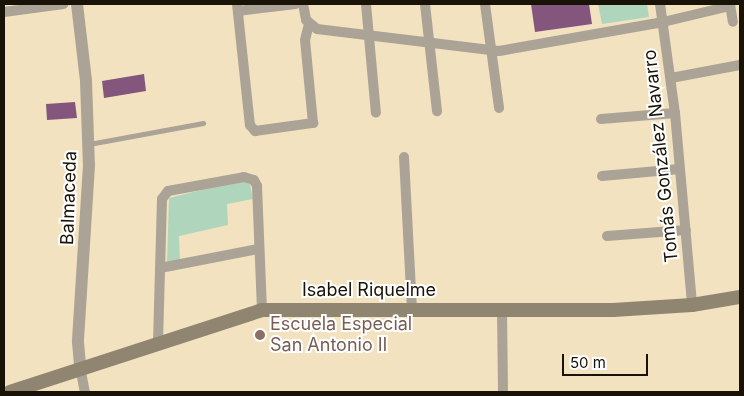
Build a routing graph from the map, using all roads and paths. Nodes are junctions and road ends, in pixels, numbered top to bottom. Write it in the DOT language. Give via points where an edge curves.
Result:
graph roads {
  1 [pos="64,4"];
  2 [pos="77,4"];
  3 [pos="296,4"];
  4 [pos="304,4"];
  5 [pos="366,4"];
  6 [pos="425,4"];
  7 [pos="485,4"];
  8 [pos="660,4"];
  9 [pos="730,5"];
  10 [pos="237,7"];
  11 [pos="4,12"];
  12 [pos="663,22"];
  13 [pos="733,22"];
  14 [pos="309,24"];
  15 [pos="368,35"];
  16 [pos="429,43"];
  17 [pos="491,50"];
  18 [pos="740,65"];
  19 [pos="671,78"];
  20 [pos="499,108"];
  21 [pos="437,111"];
  22 [pos="376,113"];
  23 [pos="676,113"];
  24 [pos="601,119"];
  25 [pos="203,124"];
  26 [pos="89,144"];
  27 [pos="404,157"];
  28 [pos="680,169"];
  29 [pos="602,176"];
  30 [pos="686,230"];
  31 [pos="607,236"];
  32 [pos="258,249"];
  33 [pos="160,268"];
  34 [pos="740,301"];
  35 [pos="692,305"];
  36 [pos="412,309"];
  37 [pos="262,310"];
  38 [pos="502,310"];
  39 [pos="158,342"];
  40 [pos="80,367"];
  41 [pos="10,392"];
  42 [pos="86,392"];
  43 [pos="503,392"];
  1 -- 11 [label="street"];
  2 -- 26 [label="street, Balmaceda"];
  3 -- 10 [label="street"];
  4 -- 14 [label="street"];
  5 -- 15 [label="street"];
  6 -- 16 [label="street"];
  7 -- 17 [label="street"];
  8 -- 12 [label="street, Tomás González Navarro"];
  9 -- 12 [label="street"];
  9 -- 13 [label="street"];
  10 -- 14 [label="street" via="250,125 255,131 313,123 305,40"];
  12 -- 17 [label="street" via="514,50"];
  12 -- 19 [label="street, Tomás González Navarro"];
  14 -- 15 [label="street" via="317,29"];
  15 -- 16 [label="street"];
  15 -- 22 [label="street"];
  16 -- 17 [label="street"];
  16 -- 21 [label="street"];
  17 -- 20 [label="street"];
  18 -- 19 [label="street"];
  19 -- 23 [label="street, Tomás González Navarro"];
  23 -- 24 [label="street"];
  23 -- 28 [label="street, Tomás González Navarro"];
  25 -- 26 [label="lane"];
  26 -- 40 [label="street, Balmaceda" via="78,342"];
  27 -- 36 [label="street"];
  28 -- 29 [label="street"];
  28 -- 30 [label="street, Tomás González Navarro"];
  30 -- 31 [label="street"];
  30 -- 35 [label="street, Tomás González Navarro"];
  32 -- 33 [label="street"];
  32 -- 33 [label="street" via="258,186 251,178 172,190 162,199"];
  32 -- 37 [label="street"];
  33 -- 39 [label="street"];
  34 -- 35 [label="main road, Isabel Riquelme"];
  35 -- 38 [label="main road, Isabel Riquelme" via="613,310"];
  36 -- 37 [label="main road, Isabel Riquelme"];
  36 -- 38 [label="main road, Isabel Riquelme"];
  37 -- 39 [label="main road, Isabel Riquelme"];
  38 -- 43 [label="street"];
  39 -- 40 [label="main road, Isabel Riquelme"];
  40 -- 41 [label="main road, Isabel Riquelme"];
  40 -- 42 [label="street, Balmaceda"];
}
